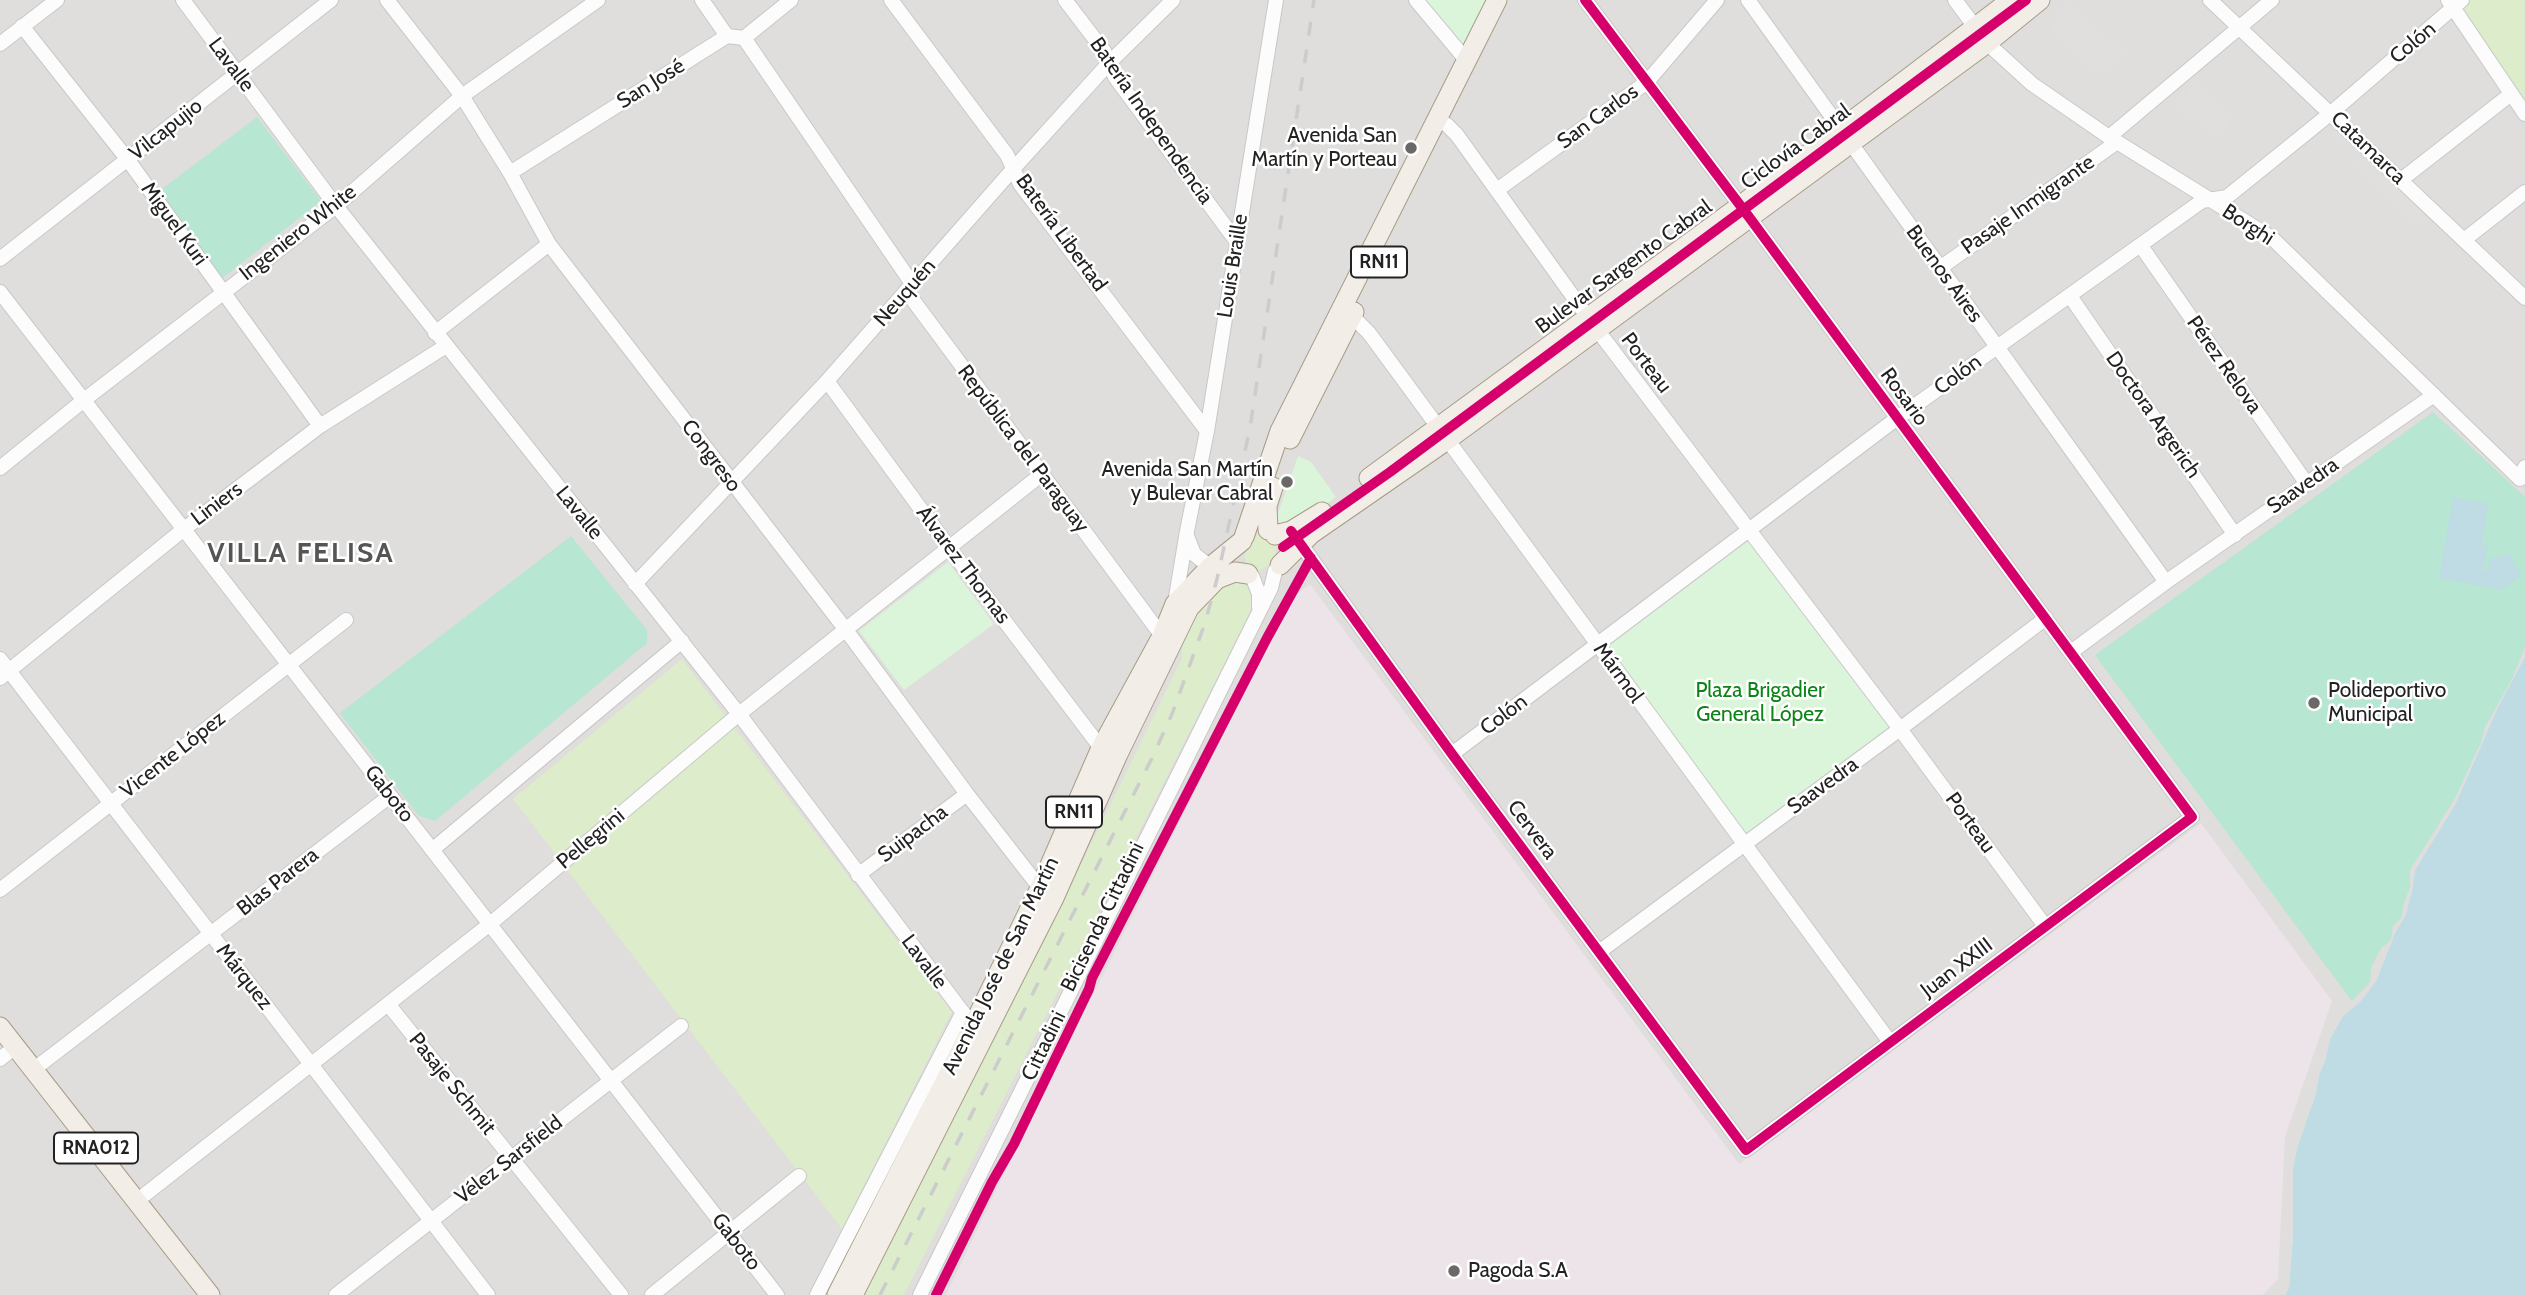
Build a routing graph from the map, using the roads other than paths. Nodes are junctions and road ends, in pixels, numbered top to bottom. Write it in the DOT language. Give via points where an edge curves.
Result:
graph roads {
  1 [pos="57,0"];
  2 [pos="183,0"];
  3 [pos="331,0"];
  4 [pos="387,0"];
  5 [pos="598,0"];
  6 [pos="702,0"];
  7 [pos="791,0"];
  8 [pos="891,0"];
  9 [pos="1065,0"];
  10 [pos="1173,0"];
  11 [pos="1276,0"];
  12 [pos="1416,0"];
  13 [pos="1497,0"];
  14 [pos="1510,0"];
  15 [pos="1585,0"];
  16 [pos="1717,0"];
  17 [pos="1748,0"];
  18 [pos="1955,0"];
  19 [pos="2011,0"];
  20 [pos="2040,0"];
  21 [pos="2210,0"];
  22 [pos="2272,0"];
  23 [pos="2454,3"];
  24 [pos="22,26"];
  25 [pos="2238,27"];
  26 [pos="1981,35"];
  27 [pos="727,36"];
  28 [pos="744,38"];
  29 [pos="0,44"];
  30 [pos="1467,61"];
  31 [pos="1110,63"];
  32 [pos="238,74"];
  33 [pos="1647,82"];
  34 [pos="2511,94"];
  35 [pos="462,96"];
  36 [pos="2331,113"];
  37 [pos="2525,114"];
  38 [pos="1442,122"];
  39 [pos="1845,136"];
  40 [pos="2113,139"];
  41 [pos="128,160"];
  42 [pos="1014,168"];
  43 [pos="510,173"];
  44 [pos="2401,180"];
  45 [pos="1497,190"];
  46 [pos="2525,192"];
  47 [pos="2209,200"];
  48 [pos="336,205"];
  49 [pos="1744,211"];
  50 [pos="2464,240"];
  51 [pos="1237,242"];
  52 [pos="549,244"];
  53 [pos="2141,246"];
  54 [pos="0,259"];
  55 [pos="1940,268"];
  56 [pos="910,288"];
  57 [pos="0,292"];
  58 [pos="224,292"];
  59 [pos="2070,296"];
  60 [pos="2525,298"];
  61 [pos="1346,313"];
  62 [pos="1592,323"];
  63 [pos="435,333"];
  64 [pos="446,346"];
  65 [pos="1997,347"];
  66 [pos="827,381"];
  67 [pos="2434,395"];
  68 [pos="83,400"];
  69 [pos="1896,419"];
  70 [pos="320,426"];
  71 [pos="1208,431"];
  72 [pos="1443,434"];
  73 [pos="0,468"];
  74 [pos="2523,473"];
  75 [pos="1042,474"];
  76 [pos="731,483"];
  77 [pos="2307,484"];
  78 [pos="184,529"];
  79 [pos="1186,531"];
  80 [pos="1749,531"];
  81 [pos="1284,535"];
  82 [pos="2235,535"];
  83 [pos="1243,539"];
  84 [pos="950,549"];
  85 [pos="1210,566"];
  86 [pos="1278,568"];
  87 [pos="1250,575"];
  88 [pos="2166,583"];
  89 [pos="635,584"];
  90 [pos="1175,605"];
  91 [pos="1140,606"];
  92 [pos="1259,608"];
  93 [pos="2046,618"];
  94 [pos="346,620"];
  95 [pos="846,630"];
  96 [pos="1163,636"];
  97 [pos="682,641"];
  98 [pos="1598,644"];
  99 [pos="2071,652"];
  100 [pos="289,665"];
  101 [pos="3,669"];
  102 [pos="739,714"];
  103 [pos="1900,729"];
  104 [pos="1101,748"];
  105 [pos="1452,754"];
  106 [pos="967,794"];
  107 [pos="390,796"];
  108 [pos="111,803"];
  109 [pos="2192,817"];
  110 [pos="1744,844"];
  111 [pos="432,850"];
  112 [pos="858,875"];
  113 [pos="0,890"];
  114 [pos="1047,893"];
  115 [pos="490,924"];
  116 [pos="2045,926"];
  117 [pos="211,934"];
  118 [pos="1599,952"];
  119 [pos="388,1004"];
  120 [pos="968,1019"];
  121 [pos="681,1026"];
  122 [pos="0,1027"];
  123 [pos="1890,1042"];
  124 [pos="7,1053"];
  125 [pos="311,1064"];
  126 [pos="33,1070"];
  127 [pos="611,1081"];
  128 [pos="1746,1150"];
  129 [pos="512,1158"];
  130 [pos="799,1176"];
  131 [pos="138,1200"];
  132 [pos="431,1221"];
  133 [pos="729,1233"];
  134 [pos="191,1269"];
  135 [pos="210,1295"];
  136 [pos="217,1295"];
  137 [pos="336,1295"];
  138 [pos="488,1295"];
  139 [pos="621,1295"];
  140 [pos="652,1295"];
  141 [pos="777,1295"];
  142 [pos="817,1295"];
  143 [pos="837,1295"];
  144 [pos="853,1295"];
  145 [pos="920,1295"];
  1 -- 24 [label="street"];
  2 -- 32 [label="street, Lavalle"];
  3 -- 32 [label="street, Vilcapujio"];
  4 -- 35 [label="street, Congreso"];
  5 -- 35 [label="street, Ingeniero White"];
  6 -- 27 [label="street"];
  7 -- 28 [label="street"];
  8 -- 42 [label="street, Batería Libertad"];
  9 -- 31 [label="street, Batería Independencia"];
  10 -- 31 [label="street, Neuquén"];
  11 -- 51 [label="street, Louis Braille"];
  12 -- 30 [label="street"];
  13 -- 30 [label="main road, RN11"];
  14 -- 38 [label="main road, RN11"];
  15 -- 33 [label="street, Rosario"];
  16 -- 33 [label="street, San Carlos"];
  17 -- 39 [label="street, Buenos Aires"];
  18 -- 26 [label="street, Borghi"];
  19 -- 26 [label="main road, Bulevar Sargento Cabral"];
  20 -- 26 [label="main road, Bulevar Sargento Cabral"];
  21 -- 25 [label="street, Catamarca"];
  22 -- 25 [label="street, Pasaje Inmigrante"];
  23 -- 34 [label="street"];
  23 -- 36 [label="street, Colón"];
  24 -- 29 [label="street"];
  24 -- 41 [label="street, Miguel Kuri"];
  25 -- 36 [label="street, Catamarca"];
  25 -- 40 [label="street, Pasaje Inmigrante"];
  26 -- 39 [label="main road, Bulevar Sargento Cabral"];
  26 -- 40 [label="street, Borghi" via="2032,84"];
  27 -- 28 [label="street"];
  27 -- 43 [label="street, San José"];
  28 -- 56 [label="street, República del Paraguay"];
  30 -- 38 [label="main road, RN11"];
  31 -- 42 [label="street, Neuquén"];
  31 -- 51 [label="street, Batería Independencia" via="1115,77"];
  32 -- 41 [label="street, Vilcapujio"];
  32 -- 48 [label="street, Lavalle"];
  33 -- 45 [label="street, San Carlos"];
  33 -- 49 [label="street, Rosario"];
  34 -- 37 [label="street"];
  34 -- 44 [label="street"];
  35 -- 43 [label="street, Congreso"];
  35 -- 48 [label="street, Ingeniero White"];
  36 -- 44 [label="street, Catamarca"];
  36 -- 47 [label="street, Colón" via="2227,197"];
  38 -- 45 [label="street, Porteau"];
  38 -- 61 [label="main road, RN11"];
  39 -- 49 [label="main road, Bulevar Sargento Cabral"];
  39 -- 55 [label="street, Buenos Aires"];
  40 -- 47 [label="street, Borghi"];
  40 -- 55 [label="street, Pasaje Inmigrante"];
  41 -- 54 [label="street, Vilcapujio"];
  41 -- 58 [label="street, Miguel Kuri"];
  42 -- 56 [label="street, Neuquén"];
  42 -- 71 [label="street, Batería Libertad" via="1020,184"];
  43 -- 52 [label="street, Congreso"];
  44 -- 50 [label="street, Catamarca"];
  45 -- 62 [label="street, Porteau"];
  46 -- 50 [label="street"];
  47 -- 53 [label="street, Colón"];
  47 -- 67 [label="street, Borghi" via="2272,238"];
  48 -- 58 [label="street, Ingeniero White"];
  48 -- 63 [label="street, Lavalle"];
  49 -- 62 [label="main road, Bulevar Sargento Cabral"];
  49 -- 69 [label="street, Rosario"];
  50 -- 60 [label="street, Catamarca"];
  51 -- 71 [label="street, Louis Braille"];
  52 -- 63 [label="street"];
  52 -- 76 [label="street, Congreso"];
  53 -- 59 [label="street, Colón"];
  53 -- 77 [label="street, Pérez Relova"];
  55 -- 65 [label="street, Buenos Aires"];
  56 -- 66 [label="street, Neuquén"];
  56 -- 75 [label="street, República del Paraguay"];
  57 -- 68 [label="street, Gaboto"];
  58 -- 68 [label="street, Ingeniero White"];
  58 -- 70 [label="street, Miguel Kuri"];
  59 -- 65 [label="street, Colón"];
  59 -- 82 [label="street, Doctora Argerich"];
  61 -- 72 [label="street, Mármol" via="1368,333"];
  61 -- 81 [label="main road, RN11" via="1292,435 1267,506"];
  61 -- 83 [label="main road, RN11" via="1280,431"];
  62 -- 72 [label="main road, Bulevar Sargento Cabral"];
  62 -- 80 [label="street, Porteau"];
  63 -- 64 [label="street, Lavalle"];
  64 -- 70 [label="street, Liniers"];
  64 -- 89 [label="street, Lavalle"];
  65 -- 69 [label="street, Colón"];
  65 -- 88 [label="street, Buenos Aires"];
  66 -- 76 [label="street, Neuquén"];
  66 -- 84 [label="street, Álvarez Thomas"];
  67 -- 74 [label="street, Borghi"];
  67 -- 77 [label="street, Saavedra"];
  68 -- 73 [label="street, Ingeniero White"];
  68 -- 78 [label="street, Gaboto"];
  69 -- 80 [label="street, Colón"];
  69 -- 93 [label="street, Rosario"];
  70 -- 78 [label="street, Liniers"];
  71 -- 79 [label="street, Louis Braille"];
  72 -- 81 [label="main road, Bulevar Sargento Cabral"];
  72 -- 98 [label="street, Mármol"];
  75 -- 84 [label="street, Pellegrini"];
  75 -- 91 [label="street, República del Paraguay"];
  76 -- 89 [label="street, Neuquén"];
  76 -- 95 [label="street, Congreso"];
  77 -- 82 [label="street, Saavedra"];
  78 -- 100 [label="street, Gaboto"];
  78 -- 101 [label="street, Liniers"];
  79 -- 85 [label="street" via="1194,554"];
  79 -- 90 [label="street, Louis Braille"];
  80 -- 98 [label="street, Colón"];
  80 -- 103 [label="street, Porteau"];
  81 -- 83 [label="main road" via="1261,528"];
  81 -- 86 [label="main road, Bulevar Sargento Cabral"];
  81 -- 105 [label="street, Cervera"];
  82 -- 88 [label="street, Saavedra"];
  83 -- 85 [label="main road, Avenida José de San Martín / RN11"];
  83 -- 87 [label="main road" via="1239,560"];
  84 -- 95 [label="street, Pellegrini"];
  84 -- 104 [label="street, Álvarez Thomas"];
  85 -- 90 [label="main road, Avenida José de San Martín / RN11"];
  86 -- 87 [label="main road, RN11" via="1261,578"];
  86 -- 92 [label="street, Cittadini"];
  87 -- 92 [label="street" via="1259,594"];
  87 -- 114 [label="main road, Avenida José de San Martín / RN11" via="1235,572 1217,579 1189,608"];
  88 -- 99 [label="street, Saavedra"];
  89 -- 97 [label="street, Lavalle"];
  90 -- 91 [label="street" via="1153,611"];
  90 -- 96 [label="main road, Avenida José de San Martín / RN11"];
  91 -- 96 [label="street, República del Paraguay"];
  92 -- 145 [label="street, Cittadini"];
  93 -- 99 [label="street, Rosario"];
  93 -- 103 [label="street, Saavedra"];
  94 -- 100 [label="street, Vicente López"];
  95 -- 102 [label="street, Pellegrini"];
  95 -- 106 [label="street, Congreso"];
  96 -- 104 [label="main road, Avenida José de San Martín / RN11"];
  97 -- 102 [label="street, Lavalle"];
  97 -- 111 [label="street"];
  98 -- 105 [label="street, Colón"];
  98 -- 110 [label="street, Mármol"];
  99 -- 109 [label="street, Rosario"];
  100 -- 107 [label="street, Gaboto"];
  100 -- 108 [label="street, Vicente López"];
  101 -- 108 [label="street, Márquez"];
  102 -- 112 [label="street, Lavalle"];
  102 -- 115 [label="street, Pellegrini"];
  103 -- 110 [label="street, Saavedra"];
  103 -- 116 [label="street, Porteau"];
  104 -- 114 [label="main road, Avenida José de San Martín / RN11"];
  105 -- 118 [label="street, Cervera"];
  106 -- 112 [label="street, Suipacha"];
  106 -- 114 [label="street, Congreso"];
  107 -- 111 [label="street, Gaboto"];
  107 -- 117 [label="street, Blas Parera"];
  108 -- 113 [label="street, Vicente López"];
  108 -- 117 [label="street, Márquez"];
  109 -- 116 [label="street, Juan XXIII"];
  110 -- 118 [label="street, Saavedra"];
  110 -- 123 [label="street, Mármol"];
  111 -- 115 [label="street, Gaboto"];
  112 -- 120 [label="street, Lavalle"];
  114 -- 120 [label="main road, Avenida José de San Martín / RN11"];
  114 -- 144 [label="main road, Avenida José de San Martín / RN11"];
  115 -- 119 [label="street, Pellegrini"];
  115 -- 127 [label="street, Gaboto"];
  116 -- 123 [label="street, Juan XXIII"];
  117 -- 125 [label="street, Márquez"];
  117 -- 126 [label="street, Blas Parera"];
  118 -- 128 [label="street, Cervera"];
  119 -- 125 [label="street, Pellegrini"];
  119 -- 129 [label="street, Pasaje Schmit"];
  120 -- 142 [label="street"];
  120 -- 143 [label="main road, Avenida José de San Martín / RN11"];
  121 -- 127 [label="street, Vélez Sarsfield"];
  122 -- 124 [label="main road, RNA012"];
  123 -- 128 [label="street, Juan XXIII"];
  124 -- 126 [label="main road, RNA012"];
  125 -- 131 [label="street, Pellegrini"];
  125 -- 132 [label="street, Márquez"];
  126 -- 131 [label="main road, RNA012"];
  127 -- 129 [label="street, Vélez Sarsfield"];
  127 -- 133 [label="street, Gaboto"];
  129 -- 132 [label="street, Vélez Sarsfield"];
  129 -- 139 [label="street, Pasaje Schmit"];
  130 -- 133 [label="street"];
  131 -- 134 [label="main road, RNA012"];
  132 -- 137 [label="street, Vélez Sarsfield"];
  132 -- 138 [label="street, Márquez"];
  133 -- 140 [label="street"];
  133 -- 141 [label="street, Gaboto"];
  134 -- 135 [label="main road, RNA012"];
  134 -- 136 [label="main road, RNA012"];
}
